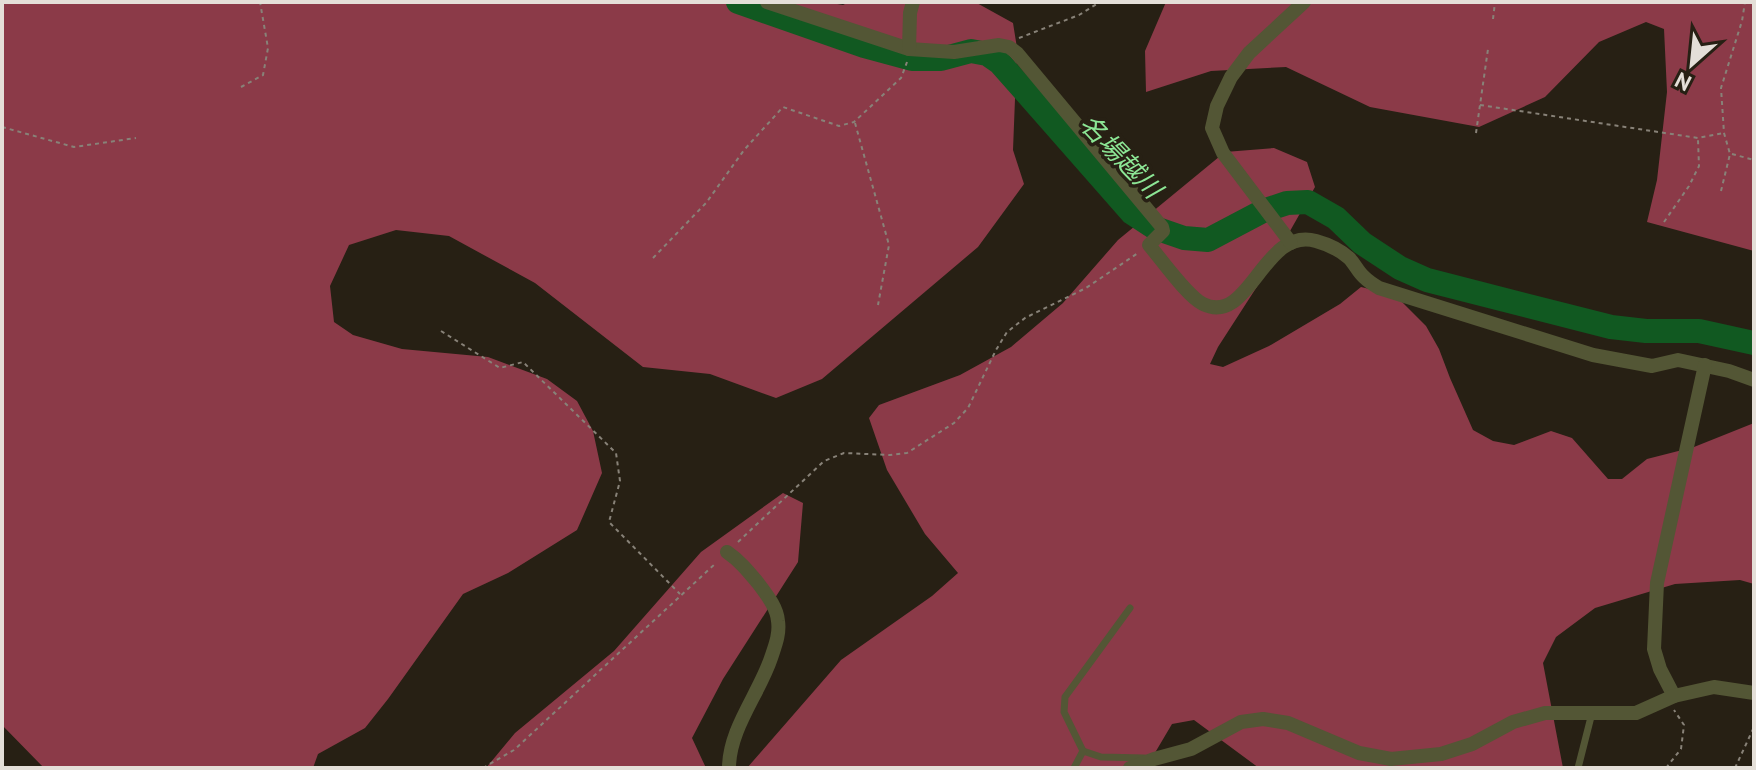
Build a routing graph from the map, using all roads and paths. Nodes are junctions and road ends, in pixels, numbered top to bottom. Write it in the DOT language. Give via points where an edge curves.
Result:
graph roads {
  1 [pos="260,2"];
  2 [pos="767,2"];
  3 [pos="913,2"];
  4 [pos="1100,2"];
  5 [pos="1304,2"];
  6 [pos="1495,2"];
  7 [pos="1745,2"];
  8 [pos="1493,19"];
  9 [pos="1009,47"];
  10 [pos="909,49"];
  11 [pos="1488,49"];
  12 [pos="907,65"];
  13 [pos="241,87"];
  14 [pos="1480,105"];
  15 [pos="854,122"];
  16 [pos="2,127"];
  17 [pos="1476,133"];
  18 [pos="1724,133"];
  19 [pos="136,138"];
  20 [pos="1698,138"];
  21 [pos="1730,154"];
  22 [pos="1754,160"];
  23 [pos="1721,191"];
  24 [pos="1664,222"];
  25 [pos="1154,241"];
  26 [pos="1291,243"];
  27 [pos="653,258"];
  28 [pos="878,305"];
  29 [pos="441,331"];
  30 [pos="1705,365"];
  31 [pos="1754,380"];
  32 [pos="727,552"];
  33 [pos="681,595"];
  34 [pos="1130,608"];
  35 [pos="1754,693"];
  36 [pos="1674,696"];
  37 [pos="1592,713"];
  38 [pos="1754,727"];
  39 [pos="1083,751"];
  40 [pos="1154,759"];
  41 [pos="483,768"];
  42 [pos="729,768"];
  43 [pos="1074,768"];
  44 [pos="1130,768"];
  45 [pos="1578,768"];
  46 [pos="1666,768"];
  47 [pos="1735,768"];
  1 -- 13 [label="path" via="268,48 263,75"];
  2 -- 10 [label="street"];
  3 -- 10 [label="street"];
  4 -- 9 [label="path" via="1021,36"];
  5 -- 26 [label="street" via="1231,77 1212,128 1223,153"];
  6 -- 8 [label="path"];
  7 -- 18 [label="path" via="1721,88"];
  9 -- 10 [label="street"];
  9 -- 25 [label="street" via="1162,227"];
  11 -- 14 [label="path"];
  12 -- 15 [label="path" via="901,78"];
  14 -- 17 [label="path"];
  14 -- 20 [label="path"];
  15 -- 27 [label="path" via="839,126 783,107 706,203"];
  15 -- 28 [label="path" via="889,245"];
  16 -- 19 [label="path" via="74,147"];
  18 -- 20 [label="path"];
  18 -- 21 [label="path"];
  20 -- 24 [label="path" via="1699,166"];
  21 -- 22 [label="path"];
  21 -- 23 [label="path"];
  25 -- 26 [label="street" via="1194,298 1215,308 1238,299 1275,254"];
  25 -- 32 [label="path" via="1086,288 1007,332 968,408 954,423 907,453 844,453 824,461"];
  26 -- 30 [label="street" via="1312,239 1329,245 1379,288 1593,355 1652,366 1678,360"];
  29 -- 33 [label="path" via="500,368 523,362 616,453 620,481 609,522"];
  30 -- 31 [label="street"];
  30 -- 36 [label="street" via="1657,583 1654,649"];
  32 -- 33 [label="path"];
  32 -- 42 [label="street" via="768,596 778,618 778,638 737,731"];
  33 -- 41 [label="path" via="514,750"];
  34 -- 39 [label="lane" via="1065,697 1064,712"];
  35 -- 36 [label="street" via="1714,687"];
  36 -- 37 [label="street" via="1636,713"];
  36 -- 46 [label="path" via="1674,710 1684,725 1681,749"];
  37 -- 40 [label="street" via="1545,713 1441,754 1391,759 1263,719 1241,722 1191,749"];
  37 -- 45 [label="lane"];
  38 -- 47 [label="path"];
  39 -- 40 [label="lane"];
  39 -- 43 [label="lane"];
  40 -- 44 [label="street"];
}
